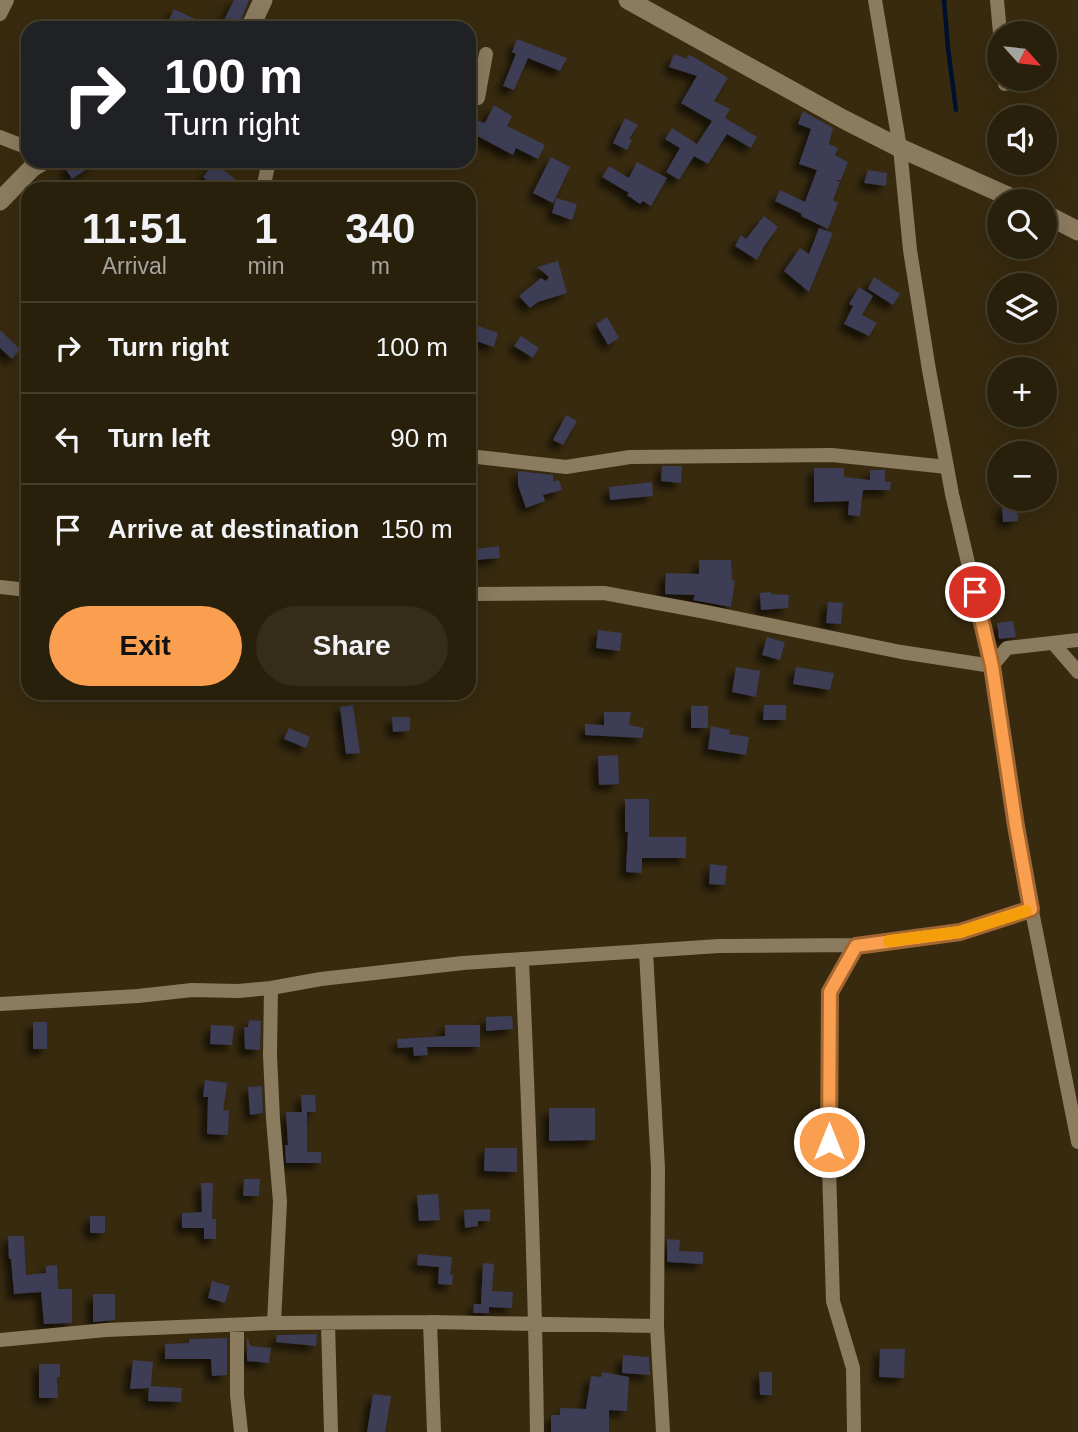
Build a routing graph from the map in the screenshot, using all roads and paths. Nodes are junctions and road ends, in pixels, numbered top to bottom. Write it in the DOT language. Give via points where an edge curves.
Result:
graph roads {
  1 [pos="8,0"];
  2 [pos="263,0"];
  3 [pos="628,0"];
  4 [pos="875,0"];
  5 [pos="997,0"];
  6 [pos="0,14"];
  7 [pos="253,21"];
  8 [pos="999,21"];
  9 [pos="486,54"];
  10 [pos="478,98"];
  11 [pos="0,137"];
  12 [pos="21,145"];
  13 [pos="900,148"];
  14 [pos="32,168"];
  15 [pos="992,189"];
  16 [pos="0,201"];
  17 [pos="1057,220"];
  18 [pos="1078,231"];
  19 [pos="476,457"];
  20 [pos="947,467"];
  21 [pos="0,587"];
  22 [pos="21,589"];
  23 [pos="476,594"];
  24 [pos="1078,640"];
  25 [pos="1053,643"];
  26 [pos="992,666"];
  27 [pos="1078,671"];
  28 [pos="1031,909"];
  29 [pos="856,946"];
  30 [pos="646,952"];
  31 [pos="522,960"];
  32 [pos="271,988"];
  33 [pos="0,1004"];
  34 [pos="1078,1142"];
  35 [pos="430,1322"];
  36 [pos="274,1323"];
  37 [pos="328,1324"];
  38 [pos="536,1324"];
  39 [pos="237,1326"];
  40 [pos="657,1326"];
  41 [pos="0,1340"];
  42 [pos="241,1432"];
  43 [pos="331,1432"];
  44 [pos="434,1432"];
  45 [pos="537,1432"];
  46 [pos="663,1432"];
  47 [pos="854,1432"];
  1 -- 6 [label="street"];
  2 -- 7 [label="street"];
  3 -- 13 [label="street"];
  4 -- 13 [label="street"];
  5 -- 8 [label="street"];
  9 -- 10 [label="street"];
  11 -- 12 [label="street"];
  13 -- 15 [label="street"];
  13 -- 20 [label="street" via="910,250"];
  14 -- 16 [label="street"];
  17 -- 18 [label="street"];
  19 -- 20 [label="street" via="566,467 630,457 832,455"];
  20 -- 26 [label="street"];
  21 -- 22 [label="street"];
  23 -- 26 [label="street" via="604,593"];
  24 -- 25 [label="street"];
  25 -- 26 [label="street" via="1007,648"];
  25 -- 27 [label="street"];
  26 -- 28 [label="street"];
  28 -- 29 [label="street" via="960,932"];
  28 -- 34 [label="street"];
  29 -- 30 [label="street" via="719,946"];
  29 -- 47 [label="street" via="830,992 828,1167 833,1301 853,1368"];
  30 -- 31 [label="street"];
  30 -- 40 [label="street" via="657,1168"];
  31 -- 32 [label="street" via="463,963"];
  31 -- 38 [label="street"];
  32 -- 33 [label="street"];
  32 -- 36 [label="street" via="270,1055 280,1202"];
  35 -- 37 [label="street"];
  35 -- 38 [label="street"];
  35 -- 44 [label="street"];
  36 -- 37 [label="street"];
  36 -- 39 [label="street"];
  37 -- 43 [label="street"];
  38 -- 40 [label="street"];
  38 -- 45 [label="street"];
  39 -- 41 [label="street" via="106,1330"];
  39 -- 42 [label="street"];
  40 -- 46 [label="street"];
}
